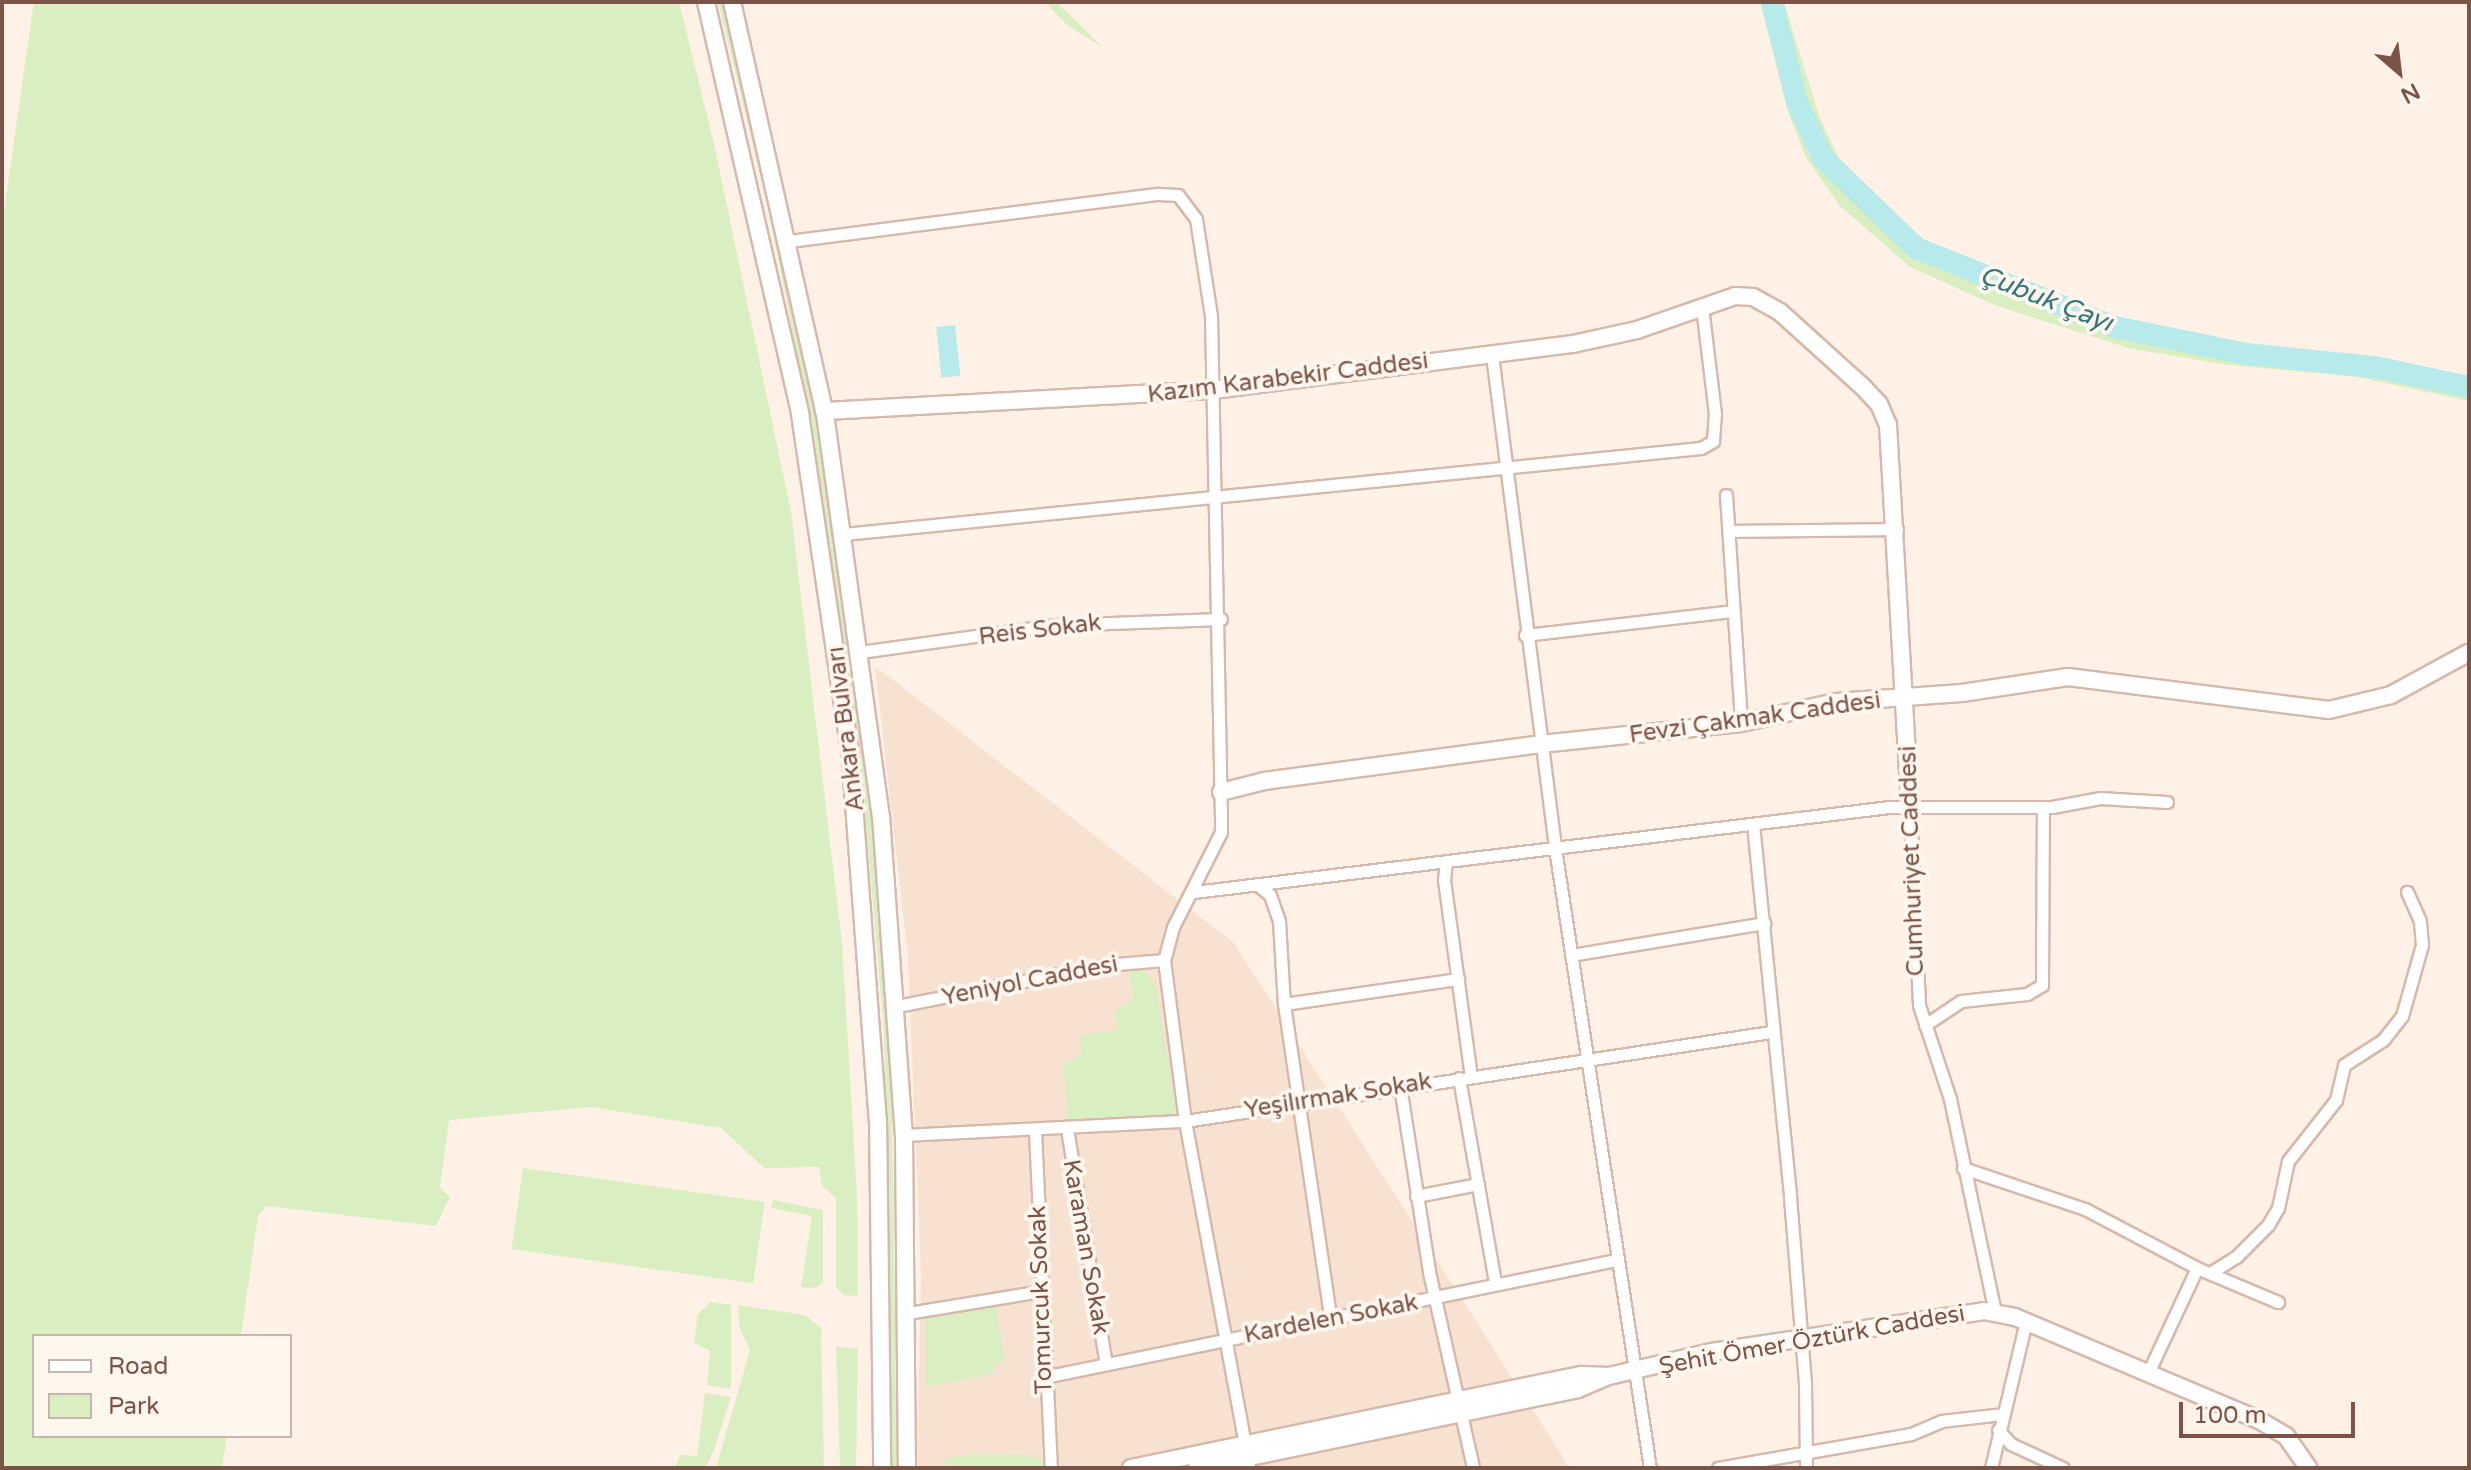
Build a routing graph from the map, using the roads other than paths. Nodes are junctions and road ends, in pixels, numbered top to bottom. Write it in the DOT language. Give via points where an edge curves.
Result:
graph roads {
  1 [pos="706,2"];
  2 [pos="732,2"];
  3 [pos="789,241"];
  4 [pos="1702,307"];
  5 [pos="1492,355"];
  6 [pos="1213,390"];
  7 [pos="1879,404"];
  8 [pos="824,411"];
  9 [pos="1505,466"];
  10 [pos="1726,495"];
  11 [pos="1216,496"];
  12 [pos="1897,529"];
  13 [pos="1729,531"];
  14 [pos="844,534"];
  15 [pos="1733,611"];
  16 [pos="1221,619"];
  17 [pos="1525,635"];
  18 [pos="860,652"];
  19 [pos="2468,653"];
  20 [pos="1905,698"];
  21 [pos="1741,723"];
  22 [pos="1541,744"];
  23 [pos="1221,792"];
  24 [pos="2167,802"];
  25 [pos="1910,806"];
  26 [pos="2043,807"];
  27 [pos="1753,824"];
  28 [pos="1555,848"];
  29 [pos="1446,861"];
  30 [pos="1259,886"];
  31 [pos="1194,892"];
  32 [pos="2407,892"];
  33 [pos="1764,923"];
  34 [pos="1571,955"];
  35 [pos="1164,960"];
  36 [pos="1458,979"];
  37 [pos="1284,1004"];
  38 [pos="897,1006"];
  39 [pos="1925,1025"];
  40 [pos="1771,1032"];
  41 [pos="1586,1059"];
  42 [pos="1465,1077"];
  43 [pos="1400,1086"];
  44 [pos="1298,1102"];
  45 [pos="1185,1121"];
  46 [pos="1067,1129"];
  47 [pos="1035,1131"];
  48 [pos="904,1135"];
  49 [pos="1963,1168"];
  50 [pos="1478,1184"];
  51 [pos="1416,1196"];
  52 [pos="1616,1260"];
  53 [pos="2197,1268"];
  54 [pos="2210,1273"];
  55 [pos="1495,1283"];
  56 [pos="1041,1291"];
  57 [pos="1437,1299"];
  58 [pos="2278,1302"];
  59 [pos="1995,1312"];
  60 [pos="908,1313"];
  61 [pos="1330,1317"];
  62 [pos="2026,1321"];
  63 [pos="1801,1338"];
  64 [pos="1228,1339"];
  65 [pos="1106,1364"];
  66 [pos="1633,1372"];
  67 [pos="2148,1373"];
  68 [pos="1044,1377"];
  69 [pos="1459,1407"];
  70 [pos="2002,1414"];
  71 [pos="1998,1430"];
  72 [pos="1806,1450"];
  73 [pos="1246,1457"];
  74 [pos="882,1468"];
  75 [pos="907,1468"];
  76 [pos="1051,1468"];
  77 [pos="1131,1468"];
  78 [pos="1197,1468"];
  79 [pos="1473,1468"];
  80 [pos="1650,1468"];
  81 [pos="1718,1468"];
  82 [pos="1806,1468"];
  83 [pos="1991,1468"];
  84 [pos="2063,1468"];
  85 [pos="2308,1468"];
  1 -- 74 [label="street, Ankara Bulvarı" via="792,374 850,751 878,1120"];
  2 -- 3 [label="street, Ankara Bulvarı"];
  3 -- 6 [label="street" via="1178,195 1192,210 1203,244"];
  3 -- 8 [label="street, Ankara Bulvarı"];
  4 -- 5 [label="street, Kazım Karabekir Caddesi" via="1618,335"];
  4 -- 7 [label="street, Kazım Karabekir Caddesi" via="1744,295 1786,317"];
  4 -- 9 [label="street" via="1715,414 1709,446"];
  5 -- 6 [label="street, Kazım Karabekir Caddesi"];
  5 -- 9 [label="street"];
  6 -- 8 [label="street, Kazım Karabekir Caddesi"];
  6 -- 11 [label="street"];
  7 -- 12 [label="street, Cumhuriyet Caddesi" via="1891,439"];
  8 -- 14 [label="street, Ankara Bulvarı"];
  9 -- 11 [label="street"];
  9 -- 17 [label="street"];
  10 -- 13 [label="street"];
  11 -- 14 [label="street"];
  11 -- 16 [label="street"];
  12 -- 13 [label="street"];
  12 -- 20 [label="street, Cumhuriyet Caddesi"];
  13 -- 15 [label="street"];
  14 -- 18 [label="street, Ankara Bulvarı"];
  15 -- 17 [label="street"];
  15 -- 21 [label="street"];
  16 -- 18 [label="street, Reis Sokak" via="1070,624"];
  16 -- 23 [label="street"];
  17 -- 22 [label="street"];
  18 -- 38 [label="street, Ankara Bulvarı"];
  19 -- 20 [label="street, Fevzi Çakmak Caddesi" via="2391,695 2329,710 2096,678"];
  20 -- 21 [label="street, Fevzi Çakmak Caddesi" via="1836,702"];
  20 -- 25 [label="street, Cumhuriyet Caddesi"];
  21 -- 22 [label="street, Fevzi Çakmak Caddesi"];
  22 -- 23 [label="street, Fevzi Çakmak Caddesi" via="1264,781"];
  22 -- 28 [label="street"];
  23 -- 31 [label="street" via="1221,832"];
  24 -- 26 [label="street" via="2100,798"];
  25 -- 26 [label="street"];
  25 -- 27 [label="street"];
  25 -- 39 [label="street, Cumhuriyet Caddesi" via="1912,915"];
  26 -- 39 [label="street" via="2042,985 2035,992 1961,1001"];
  27 -- 28 [label="street"];
  27 -- 33 [label="street"];
  28 -- 29 [label="street"];
  28 -- 34 [label="street"];
  29 -- 30 [label="street"];
  29 -- 36 [label="street"];
  30 -- 31 [label="street"];
  30 -- 37 [label="street" via="1270,895 1279,921"];
  31 -- 35 [label="street" via="1173,927"];
  32 -- 54 [label="street" via="2420,921 2422,945 2402,1016 2375,1048 2344,1065 2336,1100 2288,1161 2278,1208 2268,1225 2236,1257"];
  33 -- 34 [label="street"];
  33 -- 40 [label="street"];
  34 -- 41 [label="street"];
  35 -- 38 [label="street, Yeniyol Caddesi" via="1105,965"];
  35 -- 45 [label="street"];
  36 -- 37 [label="street"];
  36 -- 42 [label="street"];
  37 -- 44 [label="street"];
  38 -- 48 [label="street, Ankara Bulvarı"];
  39 -- 49 [label="street, Cumhuriyet Caddesi" via="1950,1099"];
  40 -- 41 [label="street, Yeşilırmak Sokak"];
  40 -- 63 [label="street"];
  41 -- 42 [label="street, Yeşilırmak Sokak"];
  41 -- 52 [label="street"];
  42 -- 43 [label="street, Yeşilırmak Sokak"];
  42 -- 50 [label="street"];
  43 -- 44 [label="street, Yeşilırmak Sokak"];
  43 -- 51 [label="street"];
  44 -- 45 [label="street, Yeşilırmak Sokak"];
  44 -- 61 [label="street"];
  45 -- 46 [label="street, Yeşilırmak Sokak"];
  45 -- 64 [label="street"];
  46 -- 47 [label="street, Yeşilırmak Sokak"];
  46 -- 65 [label="street, Karaman Sokak"];
  47 -- 48 [label="street, Yeşilırmak Sokak"];
  47 -- 56 [label="street, Tomurcuk Sokak"];
  48 -- 60 [label="street, Ankara Bulvarı"];
  49 -- 53 [label="street" via="2085,1209"];
  49 -- 59 [label="street, Cumhuriyet Caddesi"];
  50 -- 51 [label="street"];
  50 -- 55 [label="street"];
  51 -- 57 [label="street"];
  52 -- 55 [label="street, Kardelen Sokak"];
  52 -- 66 [label="street"];
  53 -- 54 [label="street"];
  53 -- 67 [label="street"];
  54 -- 58 [label="street"];
  55 -- 57 [label="street, Kardelen Sokak"];
  56 -- 60 [label="street"];
  56 -- 68 [label="street, Tomurcuk Sokak"];
  57 -- 61 [label="street, Kardelen Sokak"];
  57 -- 69 [label="street"];
  59 -- 62 [label="street, Şehit Ömer Öztürk Caddesi"];
  59 -- 63 [label="street, Şehit Ömer Öztürk Caddesi"];
  60 -- 75 [label="street, Ankara Bulvarı"];
  61 -- 64 [label="street, Kardelen Sokak"];
  62 -- 67 [label="street, Şehit Ömer Öztürk Caddesi"];
  62 -- 70 [label="street"];
  63 -- 66 [label="street, Şehit Ömer Öztürk Caddesi"];
  63 -- 72 [label="street"];
  64 -- 65 [label="street, Kardelen Sokak"];
  64 -- 73 [label="street"];
  65 -- 68 [label="street, Kardelen Sokak"];
  66 -- 69 [label="street, Şehit Ömer Öztürk Caddesi" via="1578,1389"];
  66 -- 80 [label="street"];
  67 -- 85 [label="street, Şehit Ömer Öztürk Caddesi" via="2273,1427 2294,1445"];
  68 -- 76 [label="street, Tomurcuk Sokak"];
  69 -- 73 [label="street, Şehit Ömer Öztürk Caddesi"];
  69 -- 79 [label="street"];
  70 -- 71 [label="street"];
  70 -- 72 [label="street" via="1952,1419 1911,1434"];
  71 -- 83 [label="street"];
  71 -- 84 [label="street" via="2011,1444"];
  72 -- 81 [label="street"];
  72 -- 82 [label="street"];
  73 -- 77 [label="street, Şehit Ömer Öztürk Caddesi"];
  73 -- 78 [label="street, Şehit Ömer Öztürk Caddesi"];
}
